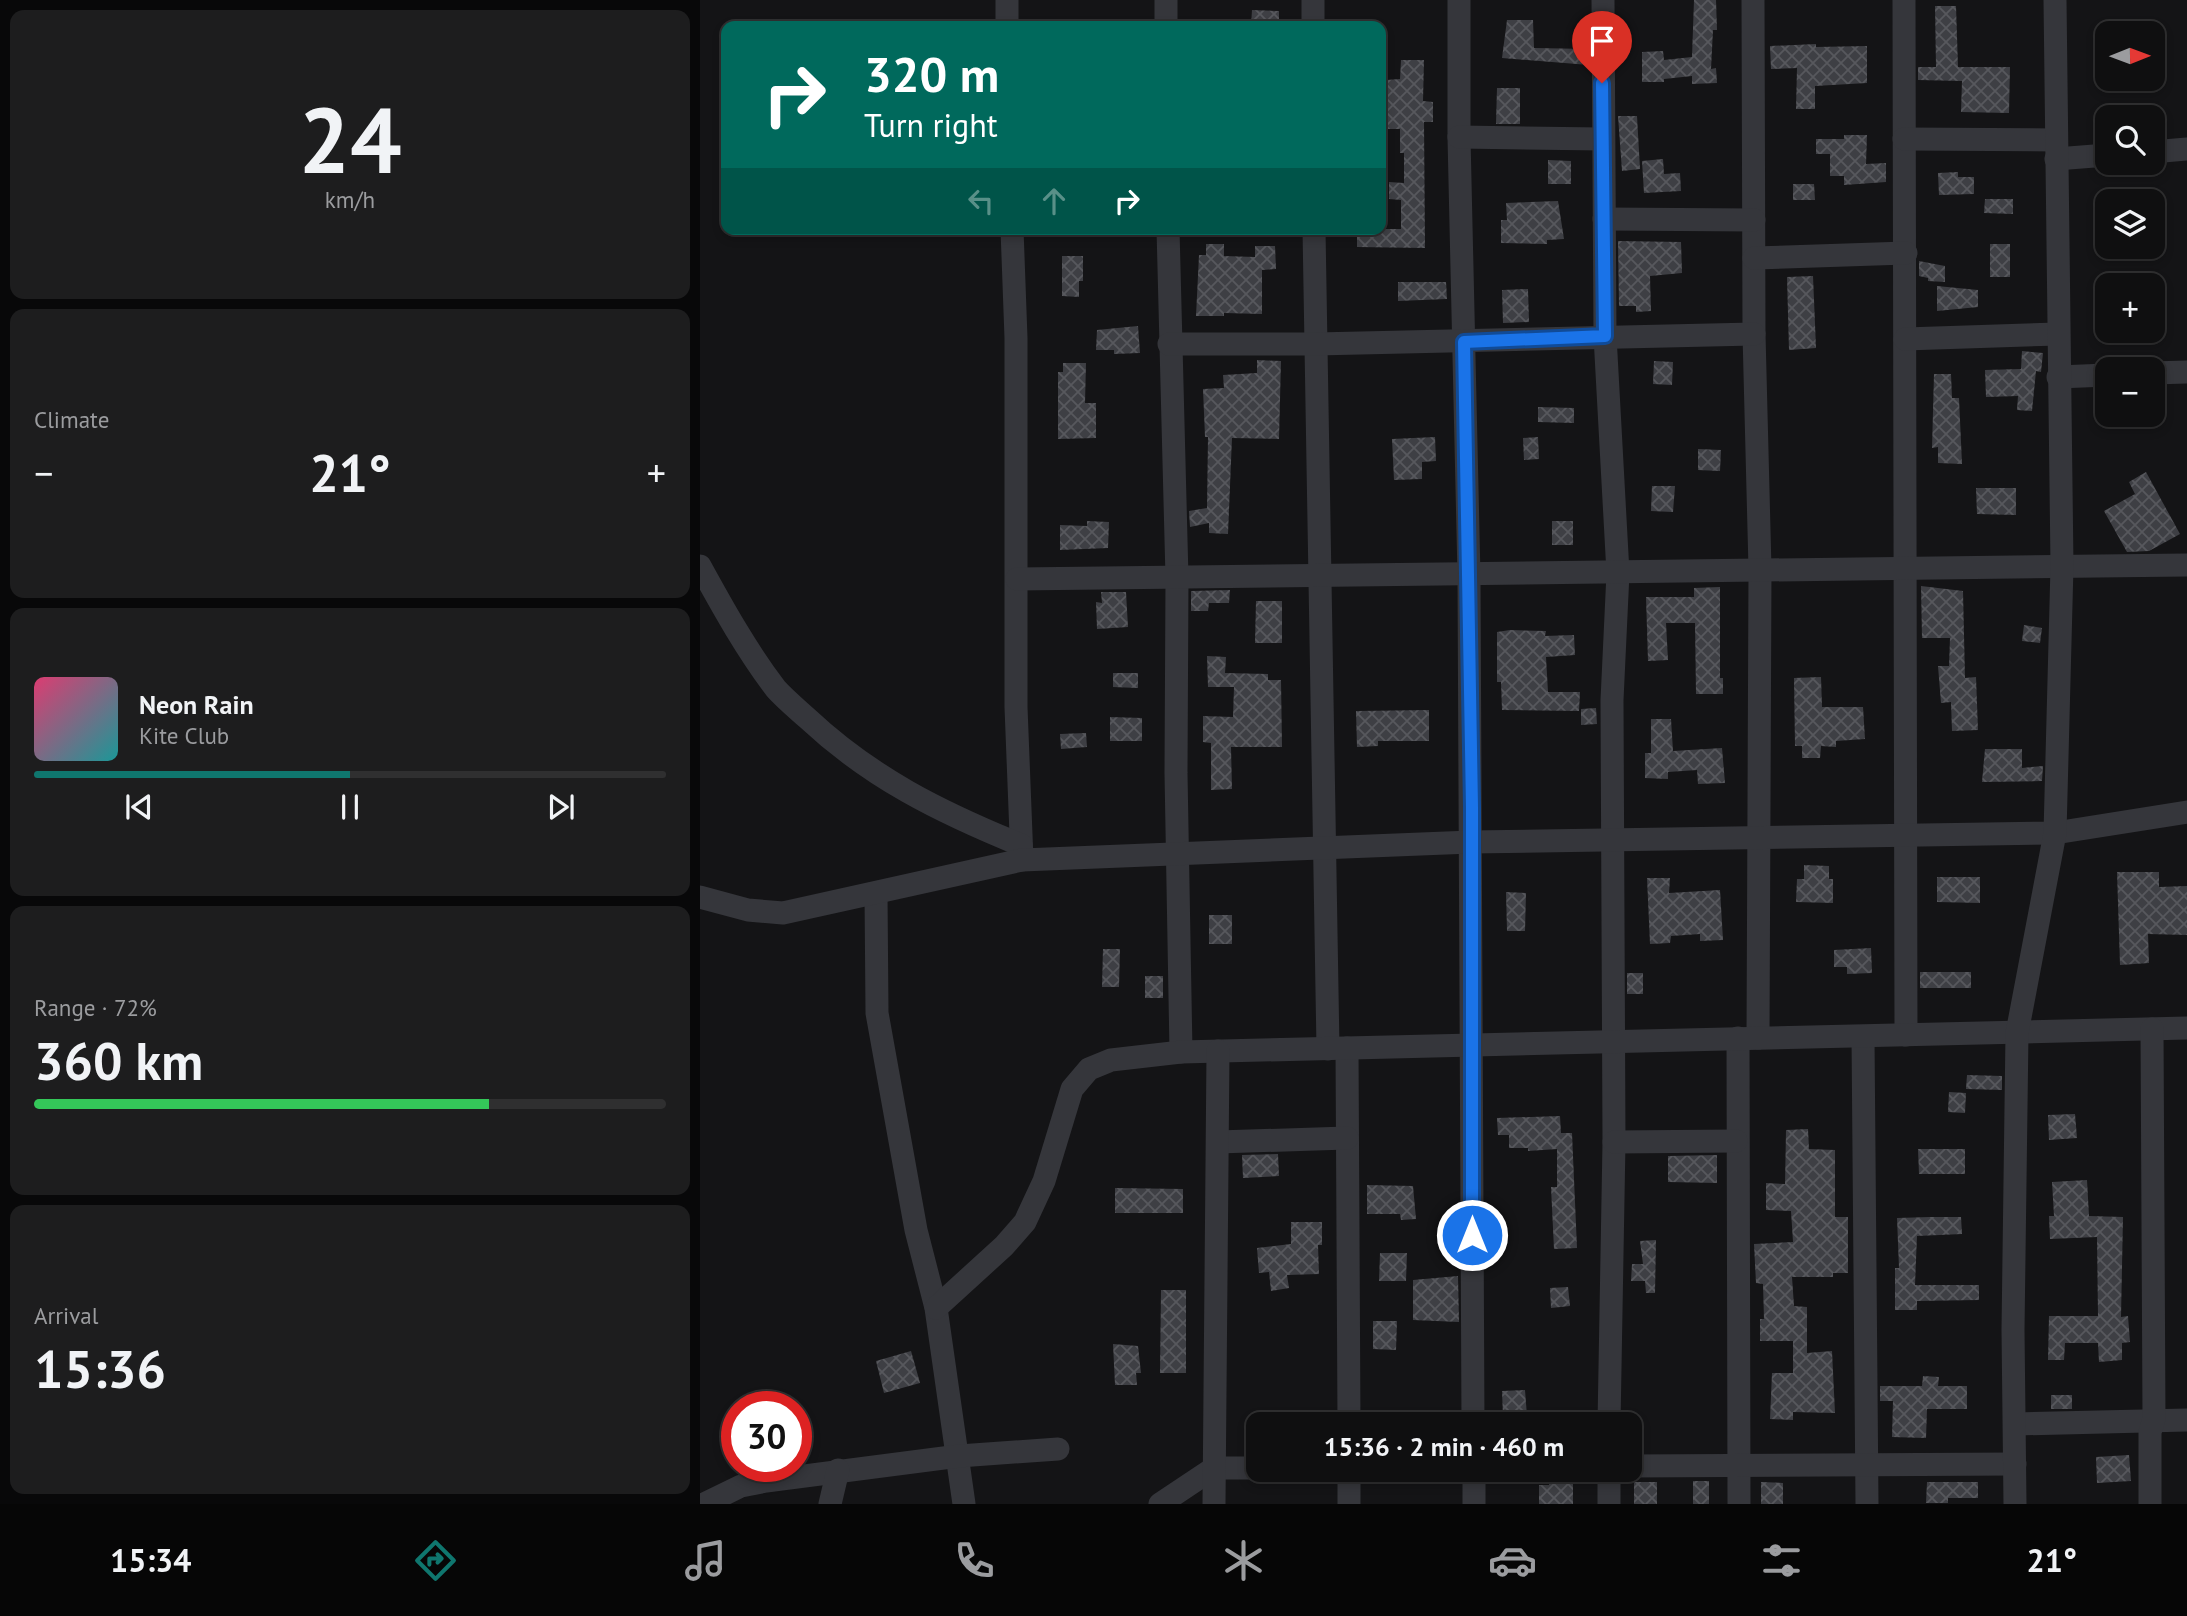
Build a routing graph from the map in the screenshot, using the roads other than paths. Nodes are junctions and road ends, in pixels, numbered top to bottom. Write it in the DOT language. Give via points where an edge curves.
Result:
graph roads {
  1 [pos="1007,0"];
  2 [pos="1166,0"];
  3 [pos="1312,0"];
  4 [pos="1459,0"];
  5 [pos="1603,0"];
  6 [pos="1753,0"];
  7 [pos="1905,0"];
  8 [pos="2055,0"];
  9 [pos="1007,21"];
  10 [pos="1166,21"];
  11 [pos="1313,21"];
  12 [pos="1459,137"];
  13 [pos="1602,139"];
  14 [pos="1904,139"];
  15 [pos="2056,149"];
  16 [pos="2187,149"];
  17 [pos="2165,151"];
  18 [pos="2095,154"];
  19 [pos="1604,219"];
  20 [pos="1754,220"];
  21 [pos="1012,235"];
  22 [pos="1168,235"];
  23 [pos="1314,235"];
  24 [pos="1906,253"];
  25 [pos="1754,258"];
  26 [pos="1754,334"];
  27 [pos="2058,334"];
  28 [pos="1605,336"];
  29 [pos="1905,339"];
  30 [pos="1464,342"];
  31 [pos="1169,344"];
  32 [pos="1316,344"];
  33 [pos="2187,372"];
  34 [pos="2165,373"];
  35 [pos="2095,375"];
  36 [pos="2058,377"];
  37 [pos="2187,565"];
  38 [pos="700,566"];
  39 [pos="2062,566"];
  40 [pos="1906,567"];
  41 [pos="1760,569"];
  42 [pos="1618,573"];
  43 [pos="1321,575"];
  44 [pos="1469,576"];
  45 [pos="1177,578"];
  46 [pos="1017,579"];
  47 [pos="2187,812"];
  48 [pos="2056,833"];
  49 [pos="1904,835"];
  50 [pos="1760,836"];
  51 [pos="1611,839"];
  52 [pos="1471,842"];
  53 [pos="1327,849"];
  54 [pos="1021,853"];
  55 [pos="1177,855"];
  56 [pos="876,893"];
  57 [pos="700,897"];
  58 [pos="2187,1028"];
  59 [pos="2152,1029"];
  60 [pos="2017,1033"];
  61 [pos="1906,1035"];
  62 [pos="1863,1037"];
  63 [pos="1748,1038"];
  64 [pos="1612,1041"];
  65 [pos="1471,1045"];
  66 [pos="1338,1048"];
  67 [pos="1218,1051"];
  68 [pos="1181,1052"];
  69 [pos="1347,1138"];
  70 [pos="1736,1141"];
  71 [pos="1614,1142"];
  72 [pos="1218,1143"];
  73 [pos="936,1308"];
  74 [pos="1349,1412"];
  75 [pos="1474,1412"];
  76 [pos="1609,1412"];
  77 [pos="2154,1419"];
  78 [pos="2187,1420"];
  79 [pos="2017,1424"];
  80 [pos="1058,1449"];
  81 [pos="959,1456"];
  82 [pos="1867,1463"];
  83 [pos="2015,1464"];
  84 [pos="1642,1465"];
  85 [pos="1739,1466"];
  86 [pos="1214,1468"];
  87 [pos="1246,1468"];
  88 [pos="838,1470"];
  89 [pos="1349,1482"];
  90 [pos="1474,1482"];
  91 [pos="1609,1482"];
  92 [pos="704,1504"];
  93 [pos="830,1504"];
  94 [pos="964,1504"];
  95 [pos="1160,1504"];
  96 [pos="1214,1504"];
  97 [pos="1349,1504"];
  98 [pos="1474,1504"];
  99 [pos="1609,1504"];
  100 [pos="1739,1504"];
  101 [pos="1867,1504"];
  102 [pos="2015,1504"];
  103 [pos="2150,1504"];
  1 -- 9 [label="street"];
  2 -- 10 [label="street"];
  3 -- 11 [label="street"];
  4 -- 12 [label="street"];
  5 -- 13 [label="street"];
  6 -- 20 [label="street"];
  7 -- 14 [label="street"];
  8 -- 15 [label="street"];
  12 -- 13 [label="street"];
  12 -- 30 [label="street"];
  13 -- 19 [label="street"];
  14 -- 15 [label="street"];
  14 -- 24 [label="street"];
  15 -- 18 [label="street"];
  15 -- 27 [label="street"];
  16 -- 17 [label="street"];
  19 -- 20 [label="street"];
  19 -- 28 [label="street"];
  20 -- 25 [label="street"];
  21 -- 46 [label="street"];
  22 -- 31 [label="street"];
  23 -- 32 [label="street"];
  24 -- 25 [label="street"];
  24 -- 29 [label="street"];
  25 -- 26 [label="street"];
  26 -- 28 [label="street"];
  26 -- 41 [label="street"];
  27 -- 29 [label="street"];
  27 -- 36 [label="street"];
  28 -- 30 [label="street"];
  28 -- 42 [label="street"];
  29 -- 40 [label="street"];
  30 -- 32 [label="street"];
  30 -- 44 [label="street"];
  31 -- 32 [label="street"];
  31 -- 45 [label="street"];
  32 -- 43 [label="street"];
  33 -- 34 [label="street"];
  35 -- 36 [label="street"];
  36 -- 39 [label="street"];
  37 -- 39 [label="street"];
  38 -- 54 [label="street" via="777,690 829,739 873,774"];
  39 -- 40 [label="street"];
  39 -- 48 [label="street"];
  40 -- 41 [label="street"];
  40 -- 49 [label="street"];
  41 -- 42 [label="street"];
  41 -- 50 [label="street"];
  42 -- 44 [label="street"];
  42 -- 51 [label="street"];
  43 -- 44 [label="street"];
  43 -- 45 [label="street"];
  43 -- 53 [label="street"];
  44 -- 52 [label="street"];
  45 -- 46 [label="street"];
  45 -- 55 [label="street"];
  46 -- 54 [label="street"];
  47 -- 48 [label="street"];
  48 -- 49 [label="street"];
  48 -- 60 [label="street"];
  49 -- 50 [label="street"];
  49 -- 61 [label="street"];
  50 -- 51 [label="street"];
  50 -- 63 [label="street"];
  51 -- 52 [label="street"];
  51 -- 64 [label="street"];
  52 -- 53 [label="street"];
  52 -- 65 [label="street"];
  53 -- 55 [label="street"];
  53 -- 66 [label="street"];
  54 -- 55 [label="street"];
  54 -- 56 [label="street"];
  55 -- 68 [label="street"];
  56 -- 57 [label="street" via="783,913 748,911"];
  56 -- 73 [label="street" via="877,1013 916,1230"];
  58 -- 59 [label="street"];
  59 -- 60 [label="street"];
  59 -- 77 [label="street"];
  60 -- 61 [label="street"];
  60 -- 79 [label="street" via="2013,1330"];
  61 -- 62 [label="street"];
  62 -- 63 [label="street"];
  62 -- 82 [label="street"];
  63 -- 64 [label="street"];
  63 -- 70 [label="street"];
  64 -- 65 [label="street"];
  64 -- 71 [label="street"];
  65 -- 66 [label="street"];
  65 -- 75 [label="street"];
  66 -- 67 [label="street"];
  66 -- 69 [label="street"];
  67 -- 68 [label="street"];
  67 -- 72 [label="street"];
  68 -- 73 [label="street" via="1111,1060 1089,1069 1072,1089 1044,1181 1025,1222"];
  69 -- 72 [label="street"];
  69 -- 74 [label="street"];
  70 -- 71 [label="street"];
  70 -- 85 [label="street"];
  71 -- 76 [label="street"];
  72 -- 86 [label="street"];
  73 -- 81 [label="street"];
  77 -- 78 [label="street"];
  77 -- 79 [label="street"];
  77 -- 103 [label="street"];
  79 -- 83 [label="street"];
  80 -- 81 [label="street"];
  81 -- 88 [label="street"];
  81 -- 94 [label="street"];
  82 -- 83 [label="street"];
  82 -- 85 [label="street"];
  82 -- 101 [label="street"];
  83 -- 102 [label="street"];
  84 -- 85 [label="street"];
  85 -- 100 [label="street"];
  86 -- 87 [label="street"];
  86 -- 95 [label="street"];
  86 -- 96 [label="street"];
  88 -- 92 [label="street" via="741,1486"];
  88 -- 93 [label="street"];
  89 -- 97 [label="street"];
  90 -- 98 [label="street"];
  91 -- 99 [label="street"];
}
